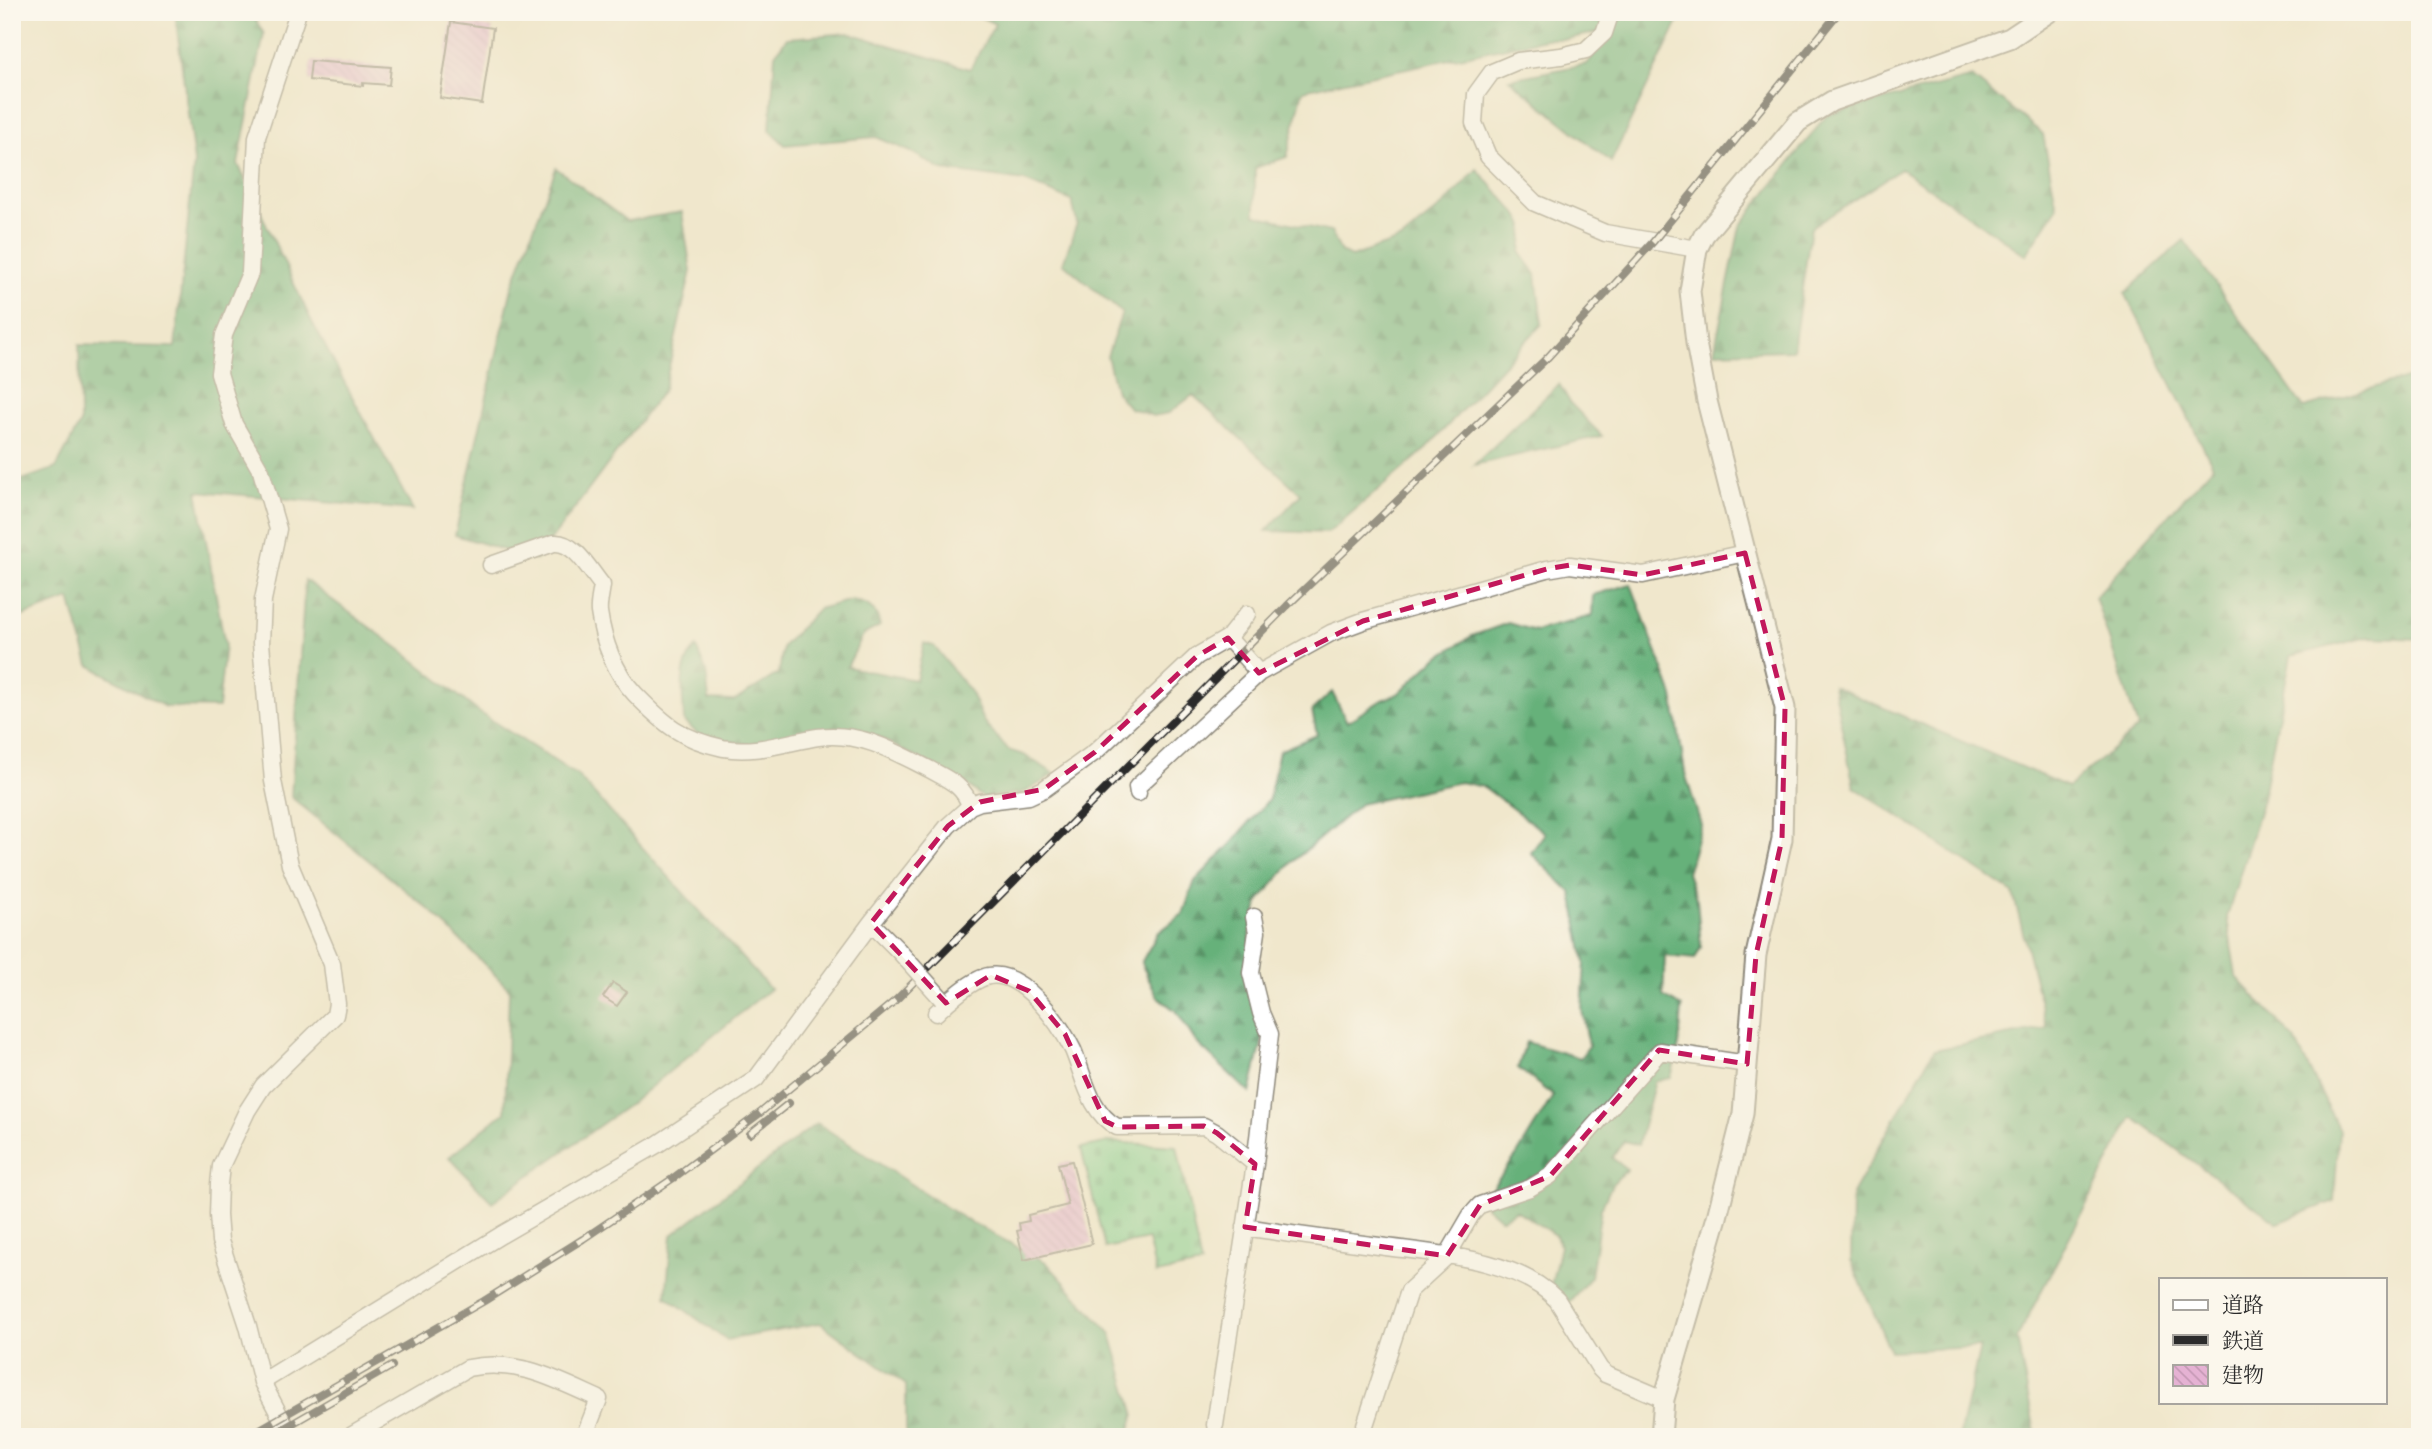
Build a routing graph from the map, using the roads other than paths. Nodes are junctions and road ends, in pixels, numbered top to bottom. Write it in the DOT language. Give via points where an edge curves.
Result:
graph roads {
  1 [pos="298,12"];
  2 [pos="1611,12"];
  3 [pos="2049,12"];
  4 [pos="1697,249"];
  5 [pos="1745,553"];
  6 [pos="491,565"];
  7 [pos="1247,614"];
  8 [pos="1228,638"];
  9 [pos="1259,673"];
  10 [pos="1138,793"];
  11 [pos="970,806"];
  12 [pos="1254,917"];
  13 [pos="872,923"];
  14 [pos="1747,1063"];
  15 [pos="1255,1164"];
  16 [pos="1245,1227"];
  17 [pos="1447,1256"];
  18 [pos="262,1382"];
  19 [pos="1664,1399"];
  20 [pos="1215,1425"];
  21 [pos="291,1437"];
  22 [pos="349,1437"];
  23 [pos="584,1437"];
  24 [pos="1365,1437"];
  25 [pos="1661,1437"];
  1 -- 18 [label="street" via="257,137 250,273 224,335 219,373 234,424 261,471 278,529 262,600 261,642 273,781 290,865 332,964 338,1004 335,1015 263,1086 221,1166 220,1241"];
  2 -- 4 [label="street" via="1604,33 1586,50 1518,61 1492,72 1476,94 1474,123 1488,156 1535,202 1605,233"];
  3 -- 4 [label="street" via="2010,38 1832,101 1798,122 1704,234"];
  4 -- 5 [label="street" via="1690,291 1696,343"];
  5 -- 9 [label="street" via="1643,575 1570,565 1547,569 1363,621 1331,633"];
  5 -- 14 [label="street" via="1785,708 1783,839 1756,956"];
  6 -- 11 [label="street" via="554,543 571,547 602,586 599,610 620,675 653,712 684,737 740,750 821,737 855,738 894,751 956,783"];
  7 -- 8 [label="street"];
  8 -- 9 [label="street"];
  8 -- 11 [label="street" via="1198,656 1095,752 1044,789"];
  9 -- 10 [label="street" via="1137,787"];
  11 -- 13 [label="street" via="948,826"];
  12 -- 15 [label="street" via="1251,973 1270,1034"];
  13 -- 15 [label="street, bridge" via="941,1005 990,975 1029,991 1065,1034 1105,1121 1117,1127 1204,1126"];
  13 -- 18 [label="street" via="756,1079 658,1144 501,1234"];
  14 -- 17 [label="street" via="1656,1053 1550,1176 1480,1205"];
  14 -- 19 [label="street" via="1739,1127 1717,1217"];
  15 -- 16 [label="street"];
  16 -- 17 [label="street"];
  16 -- 20 [label="street"];
  17 -- 19 [label="street" via="1499,1266 1551,1293 1605,1374"];
  17 -- 24 [label="street" via="1409,1291"];
  18 -- 21 [label="street"];
  19 -- 25 [label="street"];
  22 -- 23 [label="street" via="468,1368 488,1364 518,1367 599,1399"];
}
